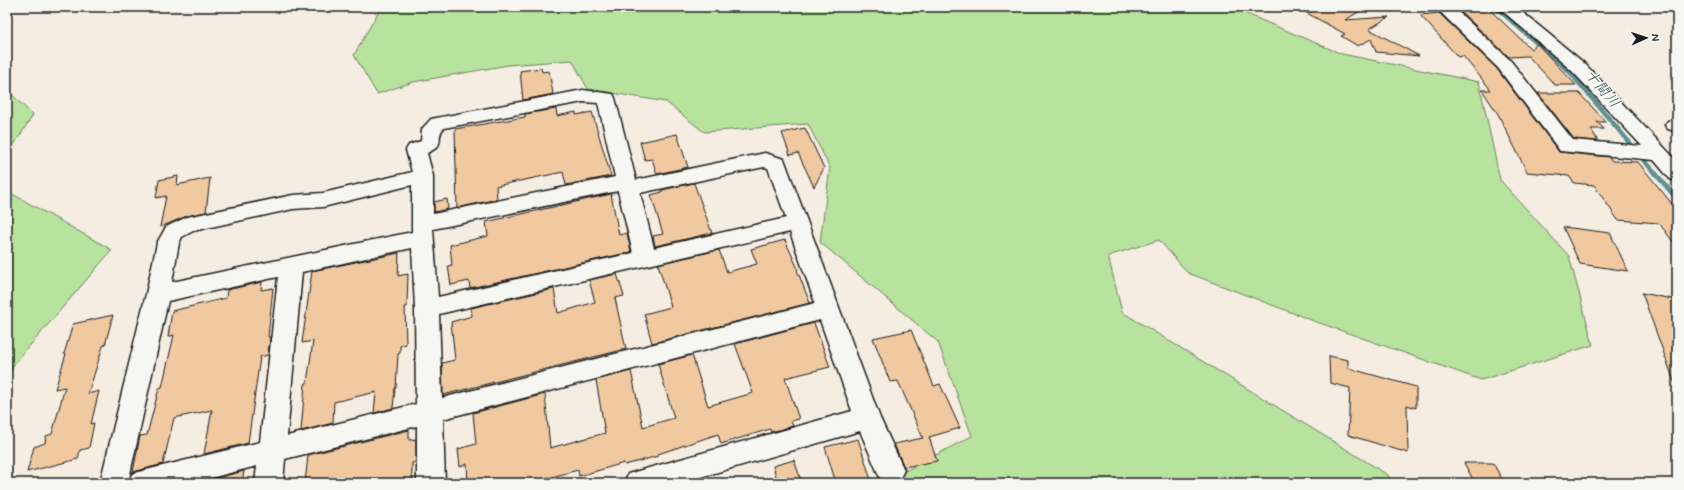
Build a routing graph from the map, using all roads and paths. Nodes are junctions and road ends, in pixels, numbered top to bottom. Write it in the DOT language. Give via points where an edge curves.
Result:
graph roads {
  1 [pos="1444,7"];
  2 [pos="1506,7"];
  3 [pos="1660,154"];
  4 [pos="1677,174"];
  5 [pos="423,176"];
  6 [pos="628,185"];
  7 [pos="798,223"];
  8 [pos="422,231"];
  9 [pos="646,258"];
  10 [pos="291,265"];
  11 [pos="158,294"];
  12 [pos="427,308"];
  13 [pos="828,309"];
  14 [pos="429,412"];
  15 [pos="867,418"];
  16 [pos="272,451"];
  17 [pos="890,470"];
  18 [pos="114,483"];
  19 [pos="142,483"];
  20 [pos="269,483"];
  21 [pos="431,483"];
  22 [pos="638,483"];
  1 -- 3 [label="street" via="1504,64 1567,146"];
  2 -- 3 [label="street" via="1578,67"];
  3 -- 4 [label="street"];
  5 -- 6 [label="street" via="416,150 430,144 432,129 438,123 583,96 606,98"];
  5 -- 8 [label="street"];
  5 -- 11 [label="street" via="323,200 293,202 187,225 174,232 168,243"];
  6 -- 7 [label="street" via="765,160 777,164"];
  6 -- 8 [label="street"];
  6 -- 9 [label="street"];
  7 -- 9 [label="street"];
  7 -- 13 [label="street"];
  8 -- 10 [label="street"];
  8 -- 12 [label="street"];
  9 -- 12 [label="street"];
  10 -- 11 [label="street"];
  10 -- 16 [label="street"];
  11 -- 18 [label="street"];
  12 -- 14 [label="street"];
  13 -- 14 [label="street"];
  13 -- 15 [label="street"];
  14 -- 16 [label="street"];
  14 -- 21 [label="street"];
  15 -- 17 [label="street"];
  15 -- 22 [label="street"];
  16 -- 19 [label="street"];
  16 -- 20 [label="street"];
}
